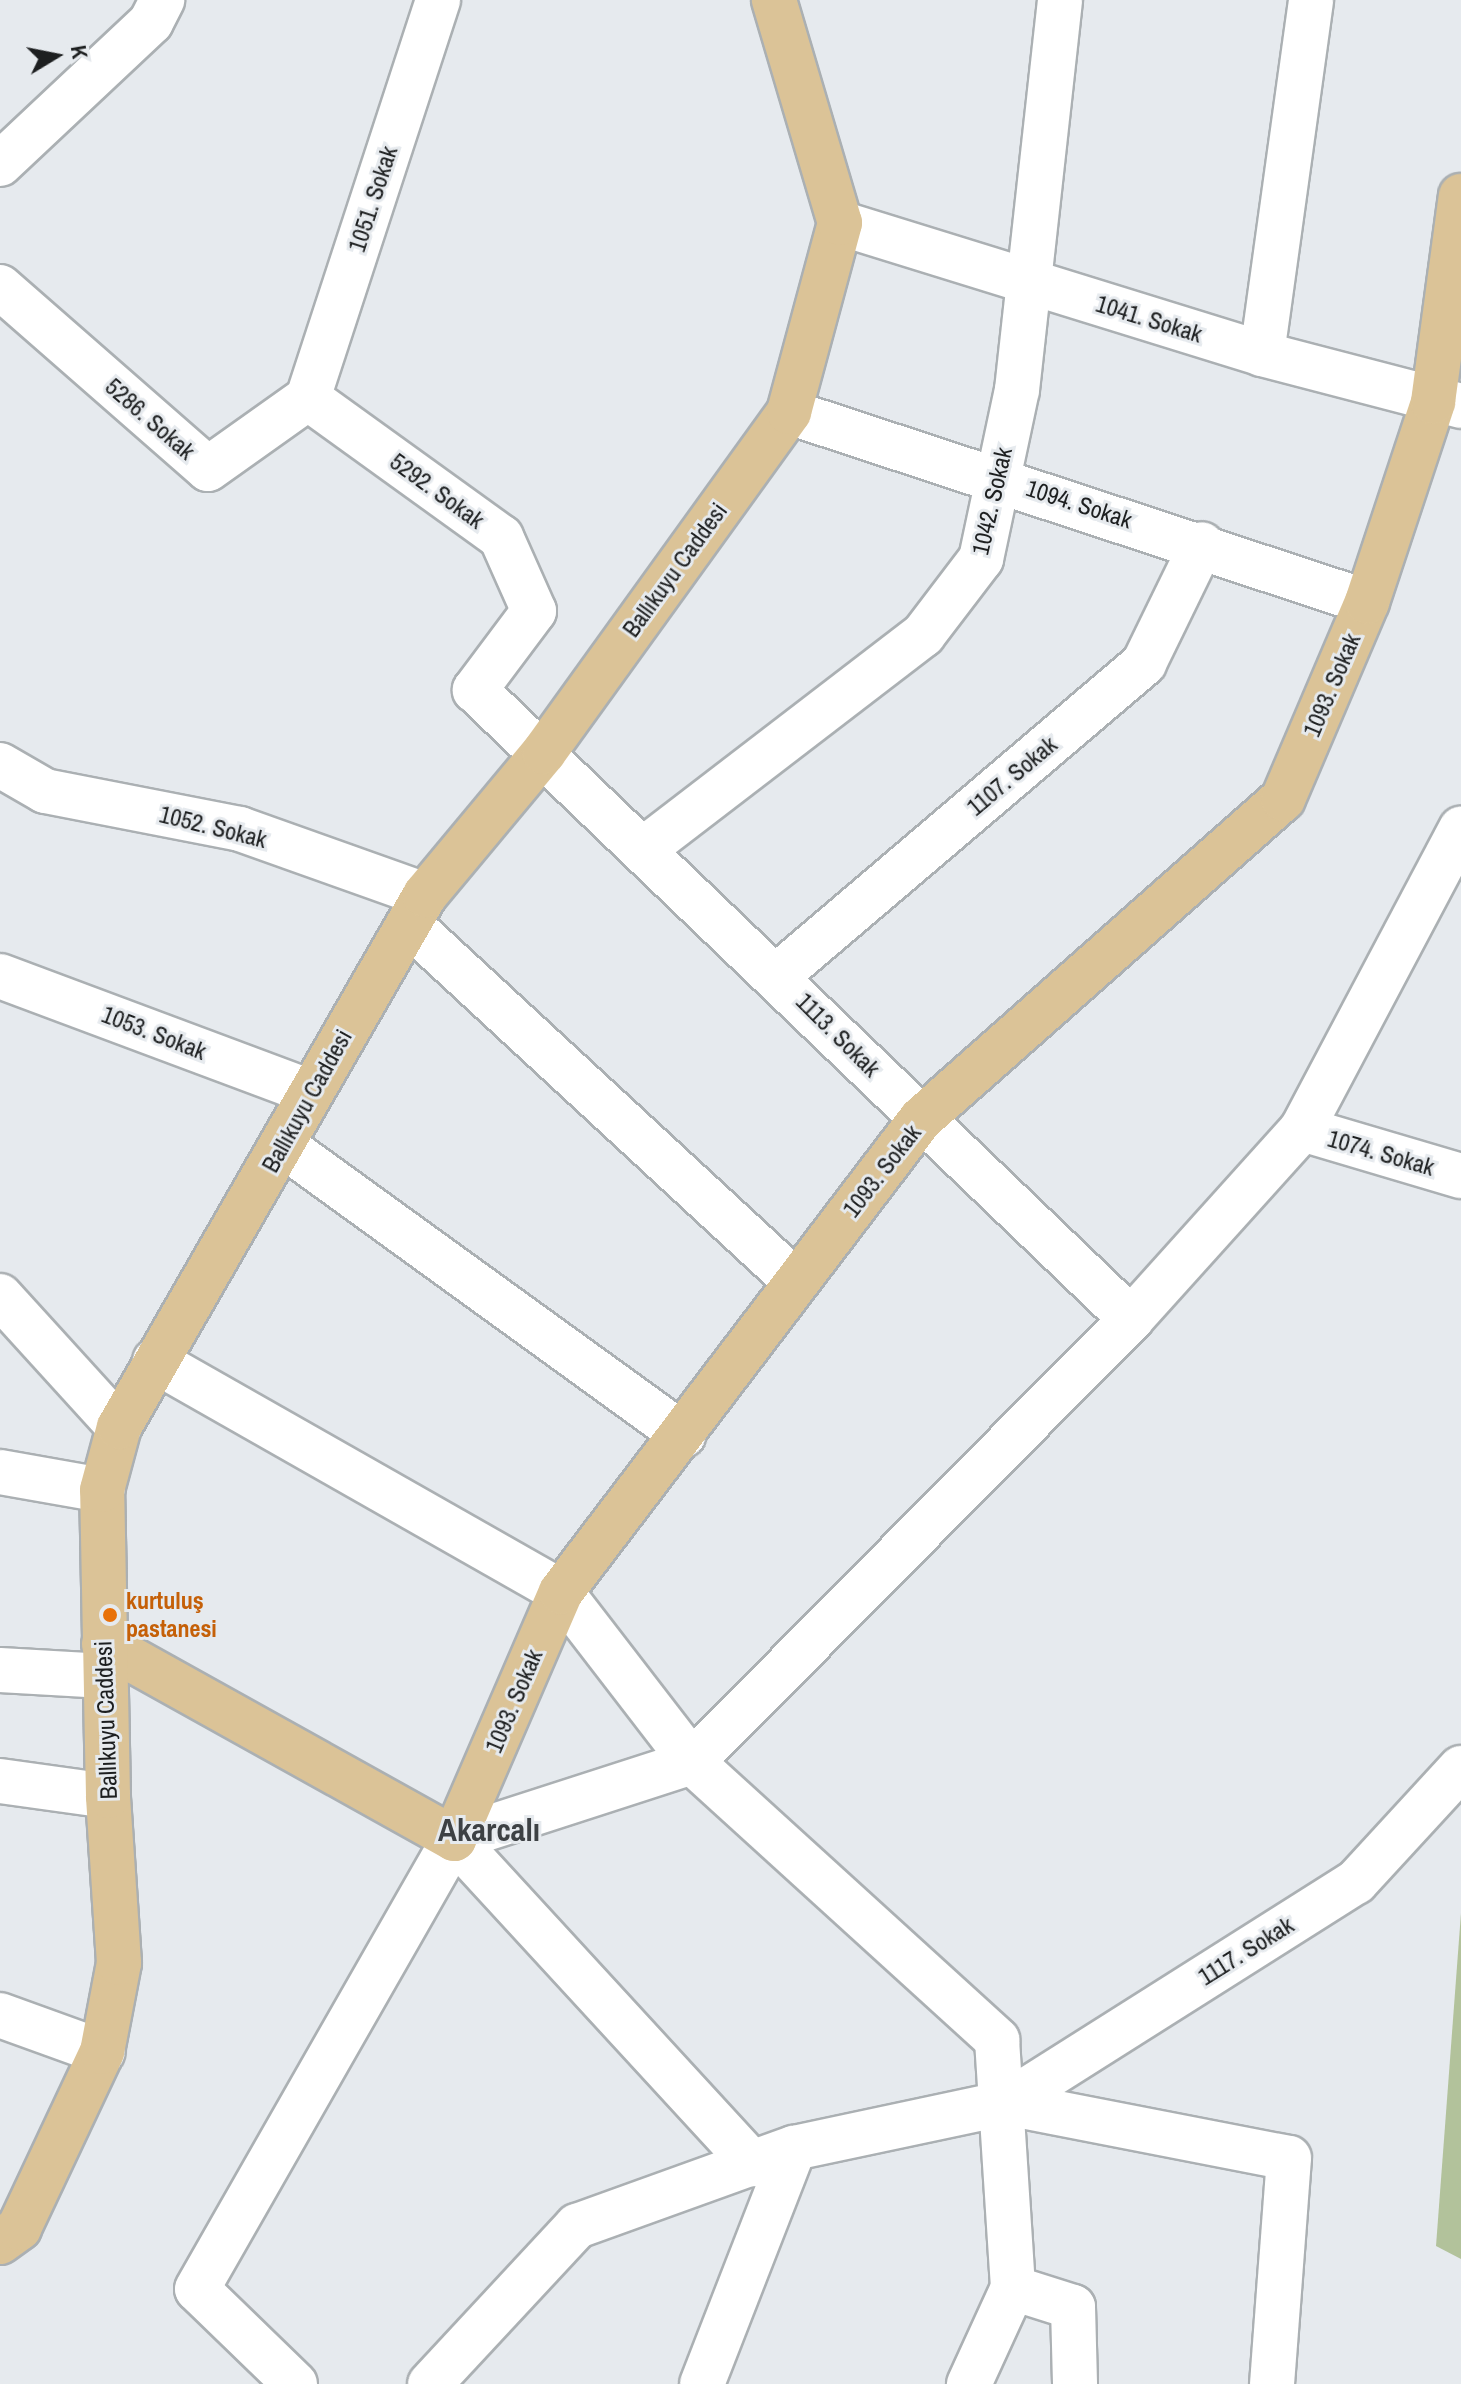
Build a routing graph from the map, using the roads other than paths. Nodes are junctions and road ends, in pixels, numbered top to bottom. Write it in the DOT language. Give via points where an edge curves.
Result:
graph roads {
  1 [pos="162,0"];
  2 [pos="438,0"];
  3 [pos="774,0"];
  4 [pos="1060,0"];
  5 [pos="1311,0"];
  6 [pos="0,164"];
  7 [pos="1461,196"];
  8 [pos="840,223"];
  9 [pos="1026,281"];
  10 [pos="0,287"];
  11 [pos="1262,354"];
  12 [pos="308,398"];
  13 [pos="1447,404"];
  14 [pos="789,412"];
  15 [pos="999,478"];
  16 [pos="1202,544"];
  17 [pos="1367,602"];
  18 [pos="544,752"];
  19 [pos="0,765"];
  20 [pos="1461,829"];
  21 [pos="644,849"];
  22 [pos="418,910"];
  23 [pos="778,975"];
  24 [pos="0,976"];
  25 [pos="308,1091"];
  26 [pos="921,1119"];
  27 [pos="1302,1129"];
  28 [pos="284,1146"];
  29 [pos="1461,1176"];
  30 [pos="796,1282"];
  31 [pos="0,1296"];
  32 [pos="1131,1319"];
  33 [pos="155,1361"];
  34 [pos="119,1427"];
  35 [pos="683,1435"];
  36 [pos="0,1472"];
  37 [pos="102,1490"];
  38 [pos="561,1592"];
  39 [pos="104,1660"];
  40 [pos="0,1670"];
  41 [pos="692,1762"];
  42 [pos="1461,1768"];
  43 [pos="0,1781"];
  44 [pos="108,1796"];
  45 [pos="454,1839"];
  46 [pos="0,2015"];
  47 [pos="102,2052"];
  48 [pos="1006,2103"];
  49 [pos="794,2148"];
  50 [pos="753,2164"];
  51 [pos="0,2242"];
  52 [pos="1013,2288"];
  53 [pos="295,2384"];
  54 [pos="430,2384"];
  55 [pos="702,2384"];
  56 [pos="969,2384"];
  57 [pos="1075,2384"];
  58 [pos="1272,2384"];
  1 -- 6 [label="street" via="151,22"];
  2 -- 12 [label="street, 1051. Sokak"];
  3 -- 8 [label="main road"];
  4 -- 9 [label="street, 1042. Sokak"];
  5 -- 11 [label="street"];
  7 -- 13 [label="main road, 1093. Sokak"];
  8 -- 9 [label="street, 1041. Sokak"];
  8 -- 14 [label="main road, Ballıkuyu Caddesi"];
  9 -- 11 [label="street, 1041. Sokak"];
  9 -- 15 [label="street, 1042. Sokak" via="1017,390"];
  10 -- 12 [label="street, 5286. Sokak" via="208,469"];
  11 -- 13 [label="street, 1041. Sokak"];
  12 -- 18 [label="street, 5292. Sokak" via="501,537 534,611 475,690"];
  13 -- 17 [label="main road, 1093. Sokak"];
  14 -- 15 [label="street, 1094. Sokak"];
  14 -- 18 [label="main road, Ballıkuyu Caddesi"];
  15 -- 16 [label="street, 1094. Sokak"];
  15 -- 21 [label="street, 1042. Sokak" via="981,559 923,635"];
  16 -- 17 [label="street, 1094. Sokak"];
  16 -- 23 [label="street, 1107. Sokak" via="1144,663"];
  17 -- 26 [label="main road, 1093. Sokak" via="1283,799"];
  18 -- 21 [label="street, 1113. Sokak"];
  18 -- 22 [label="main road, Ballıkuyu Caddesi"];
  19 -- 22 [label="street, 1052. Sokak" via="45,791 240,829"];
  20 -- 27 [label="street"];
  21 -- 23 [label="street, 1113. Sokak"];
  22 -- 25 [label="main road, Ballıkuyu Caddesi"];
  22 -- 30 [label="street"];
  23 -- 26 [label="street, 1113. Sokak"];
  24 -- 25 [label="street, 1053. Sokak"];
  25 -- 28 [label="main road, Ballıkuyu Caddesi"];
  26 -- 30 [label="main road, 1093. Sokak"];
  26 -- 32 [label="street, 1113. Sokak"];
  27 -- 29 [label="street, 1074. Sokak"];
  27 -- 32 [label="street"];
  28 -- 33 [label="main road, Ballıkuyu Caddesi"];
  28 -- 35 [label="street"];
  30 -- 35 [label="main road, 1093. Sokak"];
  31 -- 34 [label="street"];
  32 -- 41 [label="street"];
  33 -- 34 [label="main road, Ballıkuyu Caddesi"];
  33 -- 38 [label="street"];
  34 -- 37 [label="main road, Ballıkuyu Caddesi"];
  35 -- 38 [label="main road, 1093. Sokak"];
  36 -- 37 [label="street"];
  37 -- 39 [label="main road, Ballıkuyu Caddesi"];
  38 -- 41 [label="street"];
  38 -- 45 [label="main road, 1093. Sokak"];
  39 -- 40 [label="street"];
  39 -- 44 [label="main road, Ballıkuyu Caddesi"];
  39 -- 45 [label="main road"];
  41 -- 45 [label="street"];
  41 -- 48 [label="street" via="997,2040"];
  42 -- 48 [label="street, 1117. Sokak" via="1356,1882"];
  43 -- 44 [label="street"];
  44 -- 47 [label="main road, Ballıkuyu Caddesi" via="119,1963"];
  45 -- 50 [label="street"];
  45 -- 53 [label="street" via="197,2289"];
  46 -- 47 [label="street"];
  47 -- 51 [label="main road, Ballıkuyu Caddesi" via="19,2228"];
  48 -- 49 [label="street"];
  48 -- 52 [label="street"];
  48 -- 58 [label="street" via="1289,2158"];
  49 -- 50 [label="street"];
  49 -- 55 [label="street"];
  50 -- 54 [label="street" via="577,2226"];
  52 -- 56 [label="street"];
  52 -- 57 [label="street" via="1073,2307"];
}
